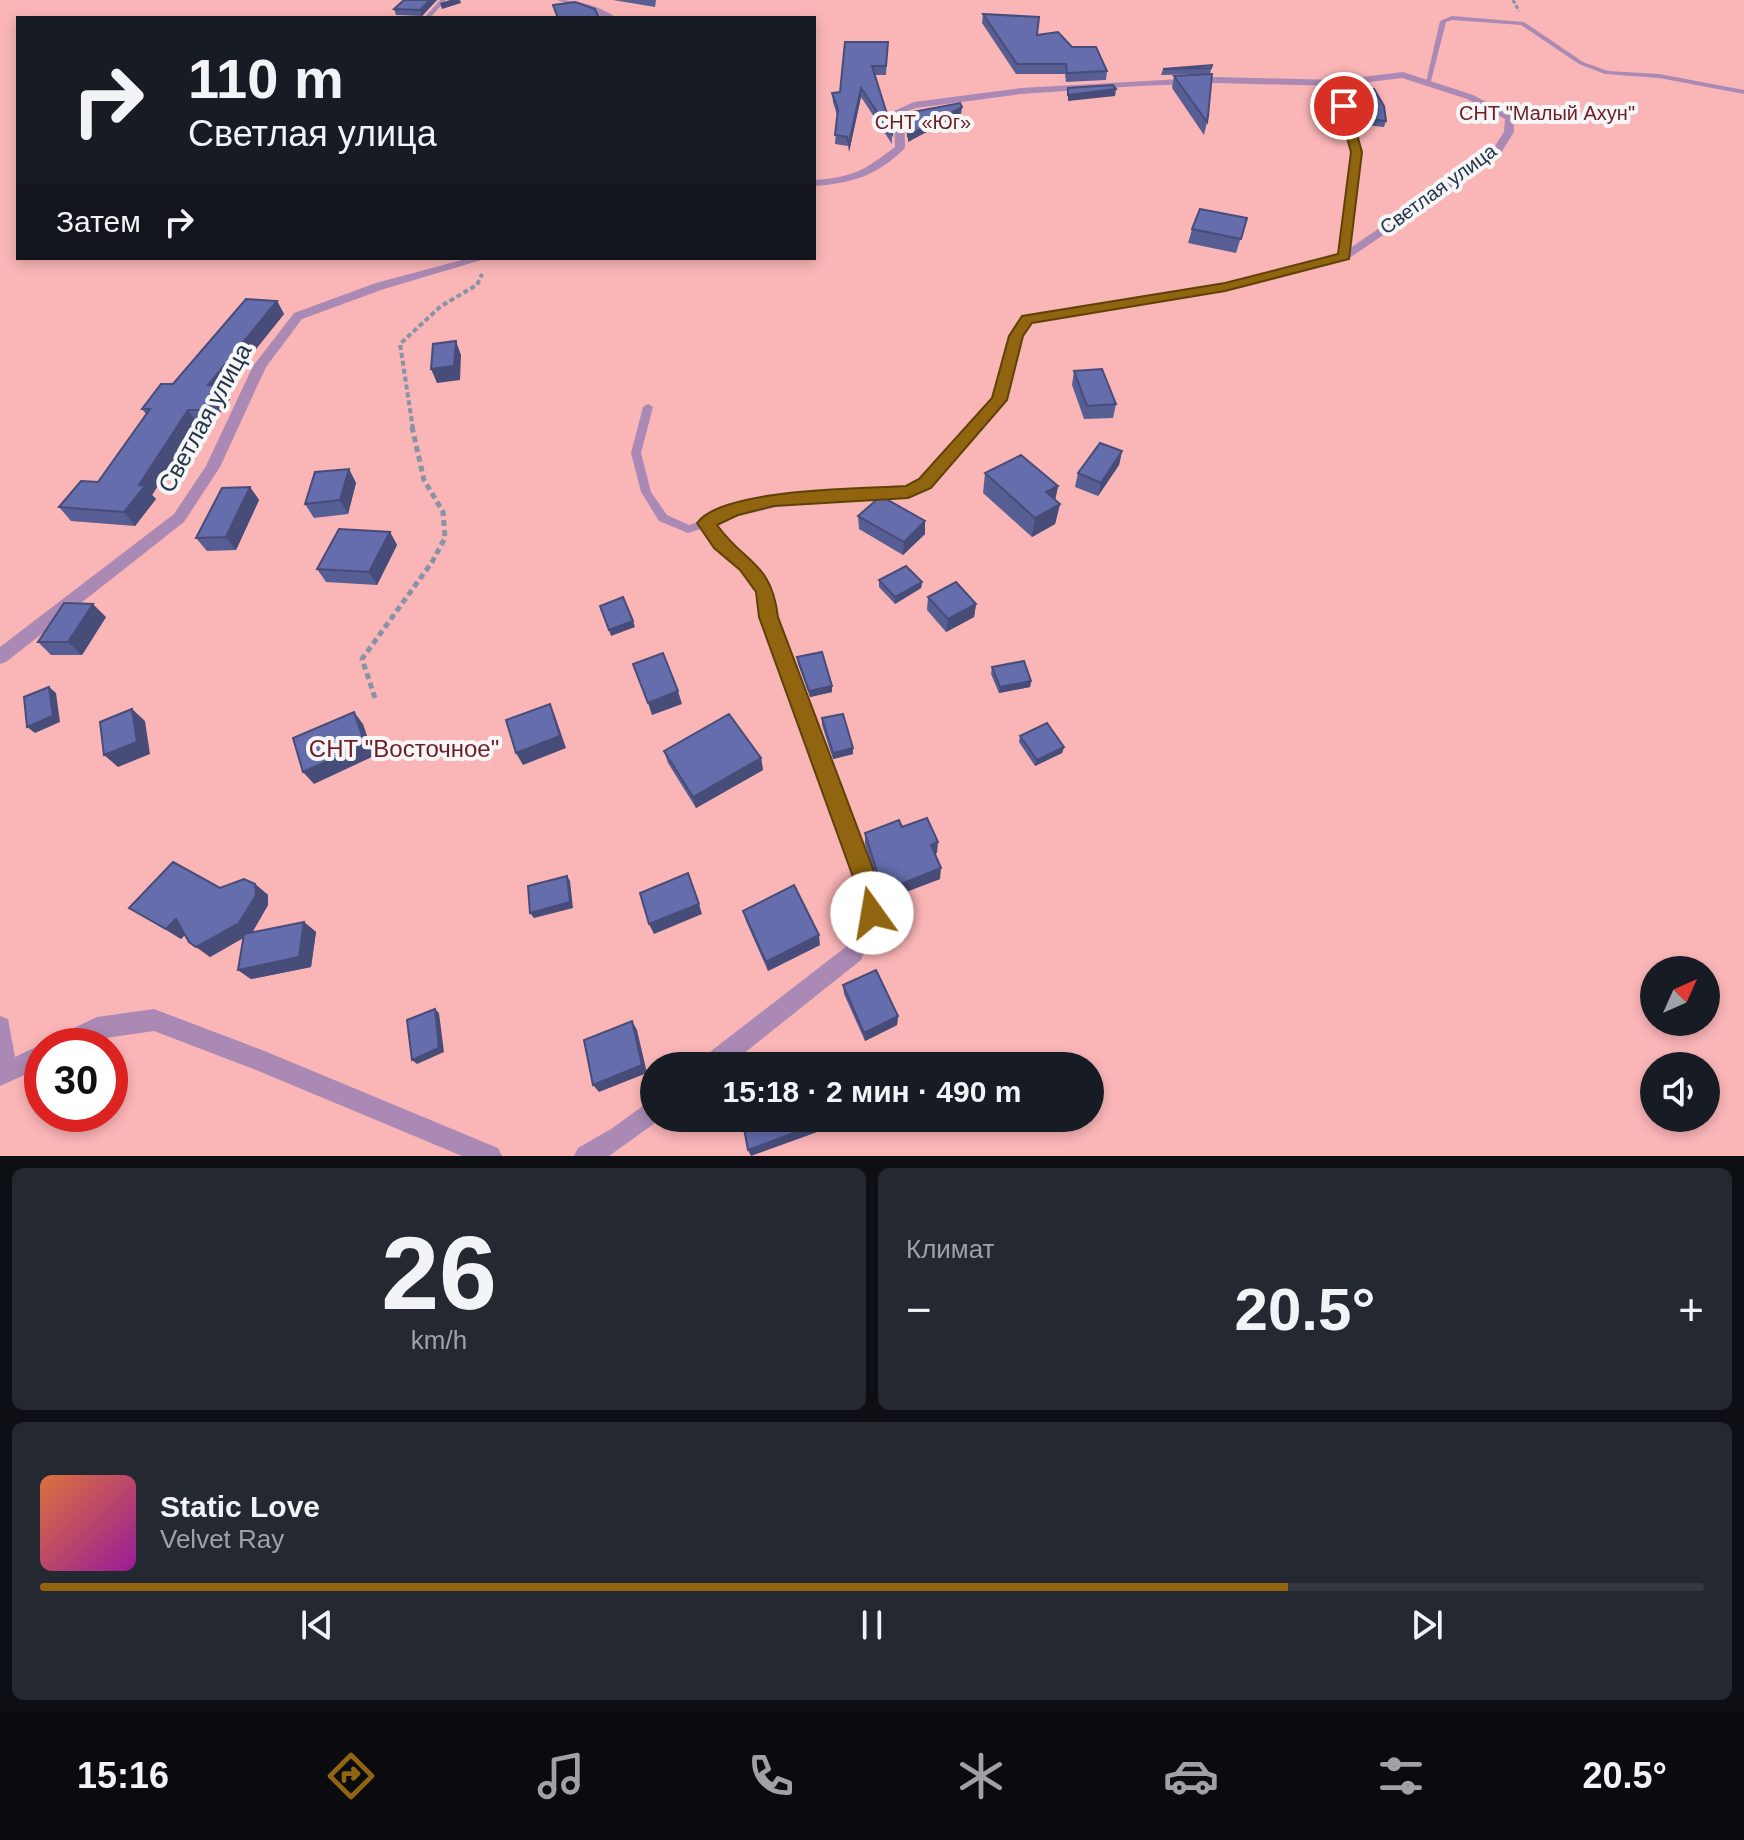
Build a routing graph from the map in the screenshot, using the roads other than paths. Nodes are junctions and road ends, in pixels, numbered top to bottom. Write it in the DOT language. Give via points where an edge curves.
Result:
graph roads {
  1 [pos="443,0"];
  2 [pos="561,0"];
  3 [pos="429,16"];
  4 [pos="609,16"];
  5 [pos="1428,81"];
  6 [pos="1337,83"];
  7 [pos="1744,92"];
  8 [pos="816,183"];
  9 [pos="1344,257"];
  10 [pos="484,260"];
  11 [pos="648,407"];
  12 [pos="706,523"];
  13 [pos="0,657"];
  14 [pos="0,1027"];
  15 [pos="97,1028"];
  16 [pos="728,1052"];
  17 [pos="24,1064"];
  18 [pos="3,1074"];
  19 [pos="640,1121"];
  20 [pos="490,1156"];
  21 [pos="586,1156"];
  1 -- 3 [label="lane"];
  2 -- 4 [label="street"];
  5 -- 6 [label="street, Светлая улица" via="1403,75"];
  5 -- 7 [label="lane" via="1443,21 1452,18 1522,23 1581,63 1607,73 1659,76"];
  5 -- 9 [label="street, Светлая улица" via="1510,118 1509,132 1495,154"];
  6 -- 8 [label="street, Светлая улица" via="1139,83 914,105 897,115 900,148 867,173"];
  6 -- 9 [label="lane" via="1357,152"];
  9 -- 12 [label="street, Светлая улица" via="1225,287 1027,319 1016,336 1000,400 925,484 908,492 774,500 733,509"];
  10 -- 13 [label="street, Светлая улица" via="380,286 298,316 260,366 213,467 179,518"];
  11 -- 12 [label="lane" via="636,453 646,492 663,518 688,529"];
  12 -- 16 [label="street" via="765,590 769,617 864,877 872,913 854,953"];
  14 -- 18 [label="street"];
  15 -- 20 [label="street" via="154,1020"];
  17 -- 18 [label="street"];
  19 -- 21 [label="street"];
}
